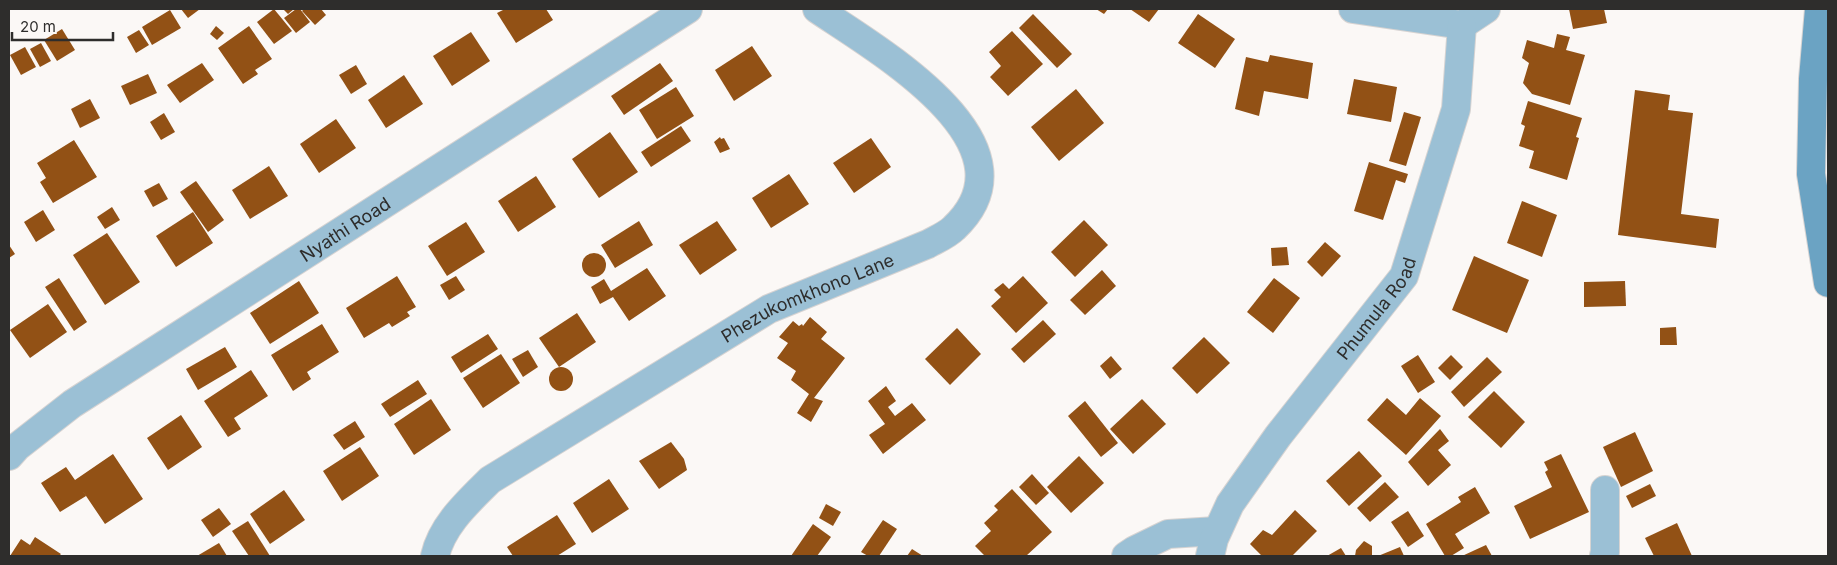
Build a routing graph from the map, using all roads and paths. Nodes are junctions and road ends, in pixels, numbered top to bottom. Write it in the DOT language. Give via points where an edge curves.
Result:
graph roads {
  1 [pos="688,9"];
  2 [pos="818,9"];
  3 [pos="1353,9"];
  4 [pos="1486,9"];
  5 [pos="1819,9"];
  6 [pos="1462,24"];
  7 [pos="1828,283"];
  8 [pos="9,456"];
  9 [pos="1605,490"];
  10 [pos="1213,544"];
  11 [pos="435,556"];
  12 [pos="1126,556"];
  13 [pos="1604,556"];
  1 -- 8 [label="street, Nyathi Road" via="72,404"];
  2 -- 11 [label="street, Phezukomkhono Lane" via="903,68 959,121 978,162 980,180 976,199 962,219 952,230 928,244 769,309 490,480 458,512 437,546"];
  3 -- 6 [label="street"];
  4 -- 6 [label="street"];
  5 -- 7 [label="street" via="1813,80 1812,174"];
  6 -- 10 [label="street, Phumula Road" via="1456,109 1404,276 1278,436 1230,504"];
  9 -- 13 [label="street"];
  10 -- 12 [label="street" via="1168,534"];
}
